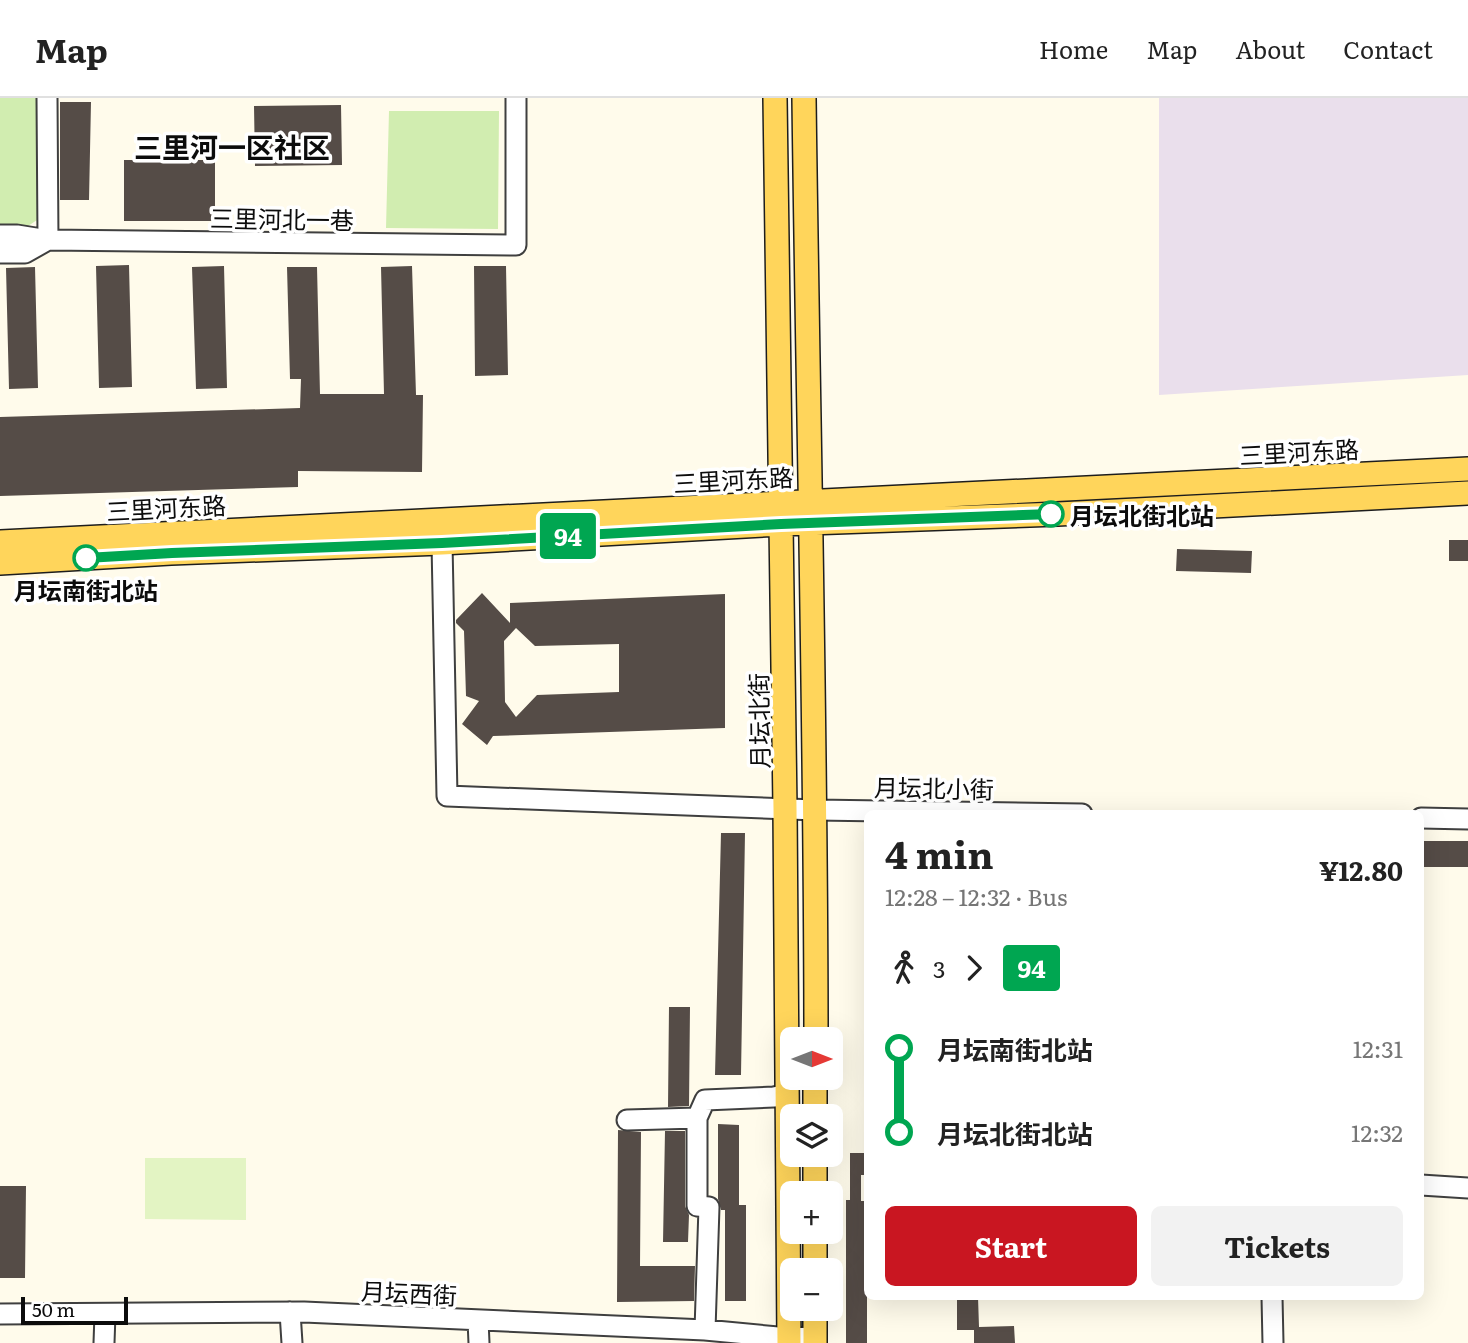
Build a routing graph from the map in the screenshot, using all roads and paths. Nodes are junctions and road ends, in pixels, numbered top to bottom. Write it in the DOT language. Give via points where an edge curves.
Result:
graph roads {
  1 [pos="47,98"];
  2 [pos="516,98"];
  3 [pos="775,98"];
  4 [pos="804,98"];
  5 [pos="0,235"];
  6 [pos="48,240"];
  7 [pos="0,253"];
  8 [pos="1468,469"];
  9 [pos="1468,493"];
  10 [pos="810,512"];
  11 [pos="780,514"];
  12 [pos="0,542"];
  13 [pos="442,543"];
  14 [pos="0,563"];
  15 [pos="785,808"];
  16 [pos="816,810"];
  17 [pos="864,811"];
  18 [pos="1424,818"];
  19 [pos="1468,819"];
  20 [pos="816,1027"];
  21 [pos="787,1094"];
  22 [pos="697,1118"];
  23 [pos="627,1120"];
  24 [pos="1424,1185"];
  25 [pos="1468,1188"];
  26 [pos="1272,1300"];
  27 [pos="290,1312"];
  28 [pos="0,1314"];
  29 [pos="105,1314"];
  30 [pos="478,1320"];
  31 [pos="815,1321"];
  32 [pos="705,1330"];
  33 [pos="789,1340"];
  34 [pos="815,1340"];
  35 [pos="104,1343"];
  36 [pos="292,1343"];
  37 [pos="479,1343"];
  38 [pos="1273,1343"];
  1 -- 6 [label="street"];
  2 -- 6 [label="street, 三里河北一巷" via="516,246"];
  3 -- 11 [label="main road, 月坛北街"];
  4 -- 10 [label="main road"];
  5 -- 6 [label="street, 三里河北一巷"];
  6 -- 7 [label="street, 三里河北一巷" via="25,253"];
  8 -- 10 [label="main road, 三里河东路"];
  9 -- 10 [label="main road, 三里河东路"];
  10 -- 11 [label="main road, 三里河东路"];
  10 -- 16 [label="main road"];
  11 -- 12 [label="main road, 三里河东路"];
  11 -- 13 [label="main road, 三里河东路"];
  11 -- 15 [label="main road, 月坛北街"];
  13 -- 14 [label="main road, 三里河东路"];
  13 -- 15 [label="street, 月坛北小街" via="447,796"];
  15 -- 16 [label="street, 月坛北小街"];
  15 -- 21 [label="main road, 月坛北街"];
  16 -- 17 [label="street, 月坛北小街"];
  16 -- 20 [label="main road"];
  18 -- 19 [label="street"];
  21 -- 22 [label="street" via="705,1100"];
  21 -- 33 [label="main road, 月坛北街"];
  22 -- 23 [label="street"];
  22 -- 32 [label="street" via="697,1206 709,1207"];
  24 -- 25 [label="street"];
  26 -- 38 [label="street"];
  27 -- 29 [label="street, 月坛西街"];
  27 -- 30 [label="street, 月坛西街"];
  27 -- 36 [label="street"];
  28 -- 29 [label="street, 月坛西街"];
  29 -- 35 [label="street"];
  30 -- 32 [label="street, 月坛西街"];
  30 -- 37 [label="street"];
  31 -- 34 [label="main road"];
  32 -- 33 [label="street, 月坛西街"];
  33 -- 34 [label="street, 月坛西街"];
}
